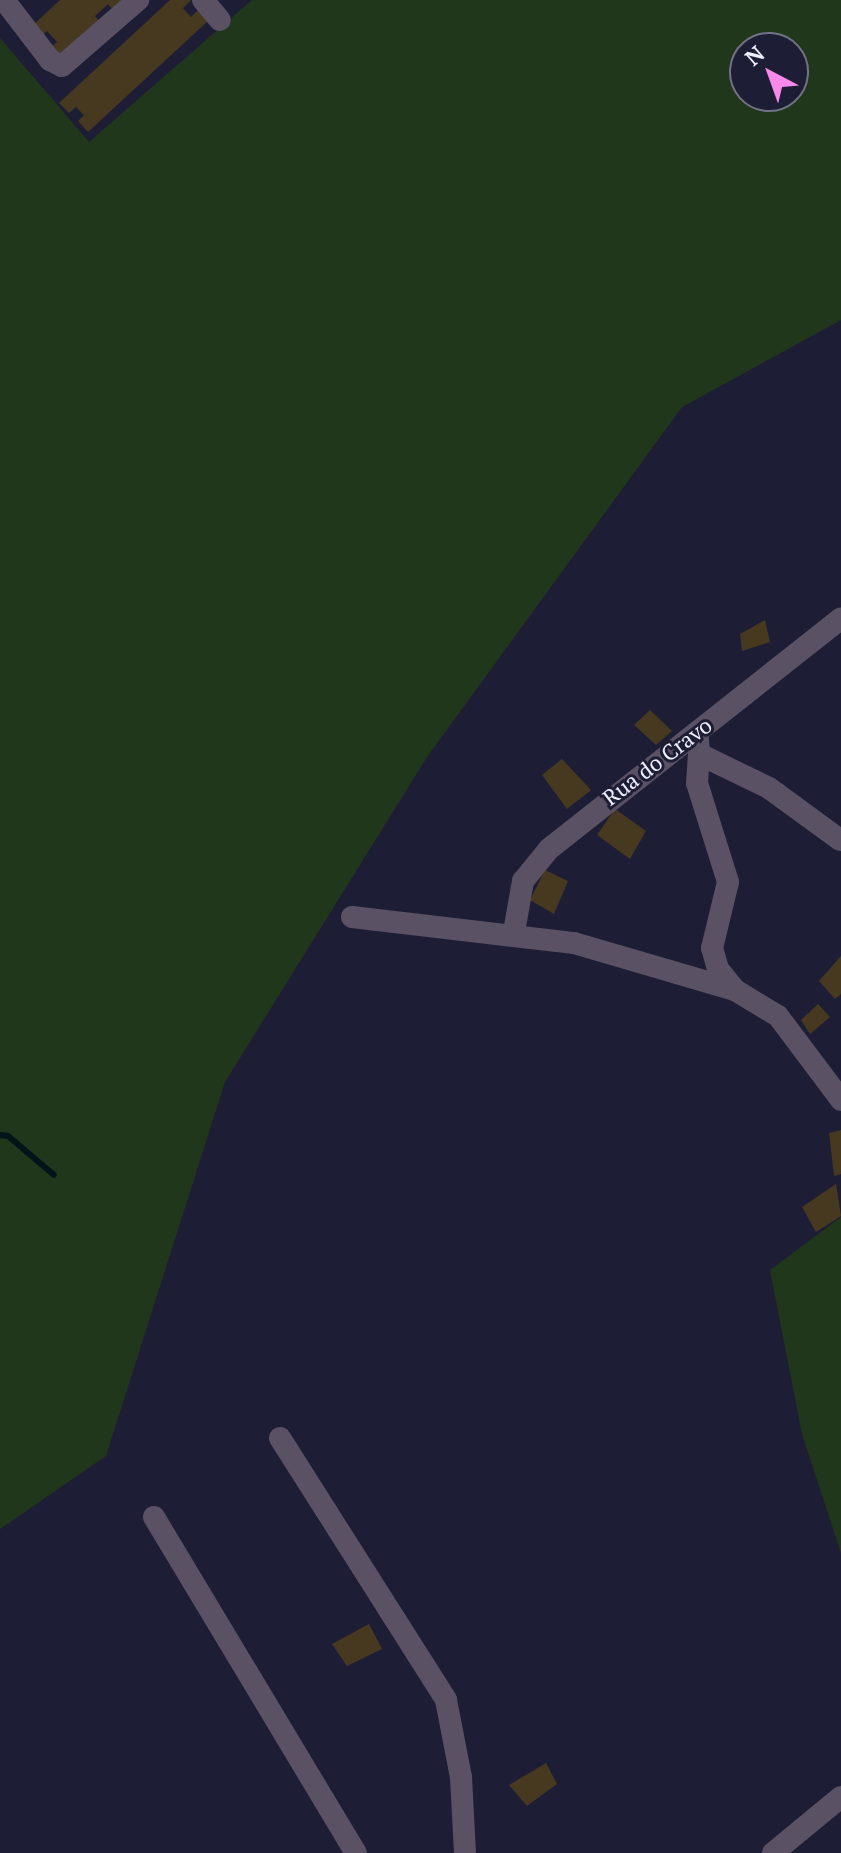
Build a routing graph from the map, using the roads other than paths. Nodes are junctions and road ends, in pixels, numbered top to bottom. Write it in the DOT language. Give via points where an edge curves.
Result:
graph roads {
  1 [pos="4,0"];
  2 [pos="138,0"];
  3 [pos="203,0"];
  4 [pos="220,20"];
  5 [pos="841,618"];
  6 [pos="697,731"];
  7 [pos="699,754"];
  8 [pos="840,840"];
  9 [pos="352,917"];
  10 [pos="514,932"];
  11 [pos="735,990"];
  12 [pos="841,1100"];
  13 [pos="280,1438"];
  14 [pos="154,1517"];
  15 [pos="841,1797"];
  16 [pos="356,1853"];
  17 [pos="465,1853"];
  18 [pos="773,1853"];
  1 -- 2 [label="street" via="50,60 62,66"];
  3 -- 4 [label="street"];
  5 -- 6 [label="street, Rua do Cravo"];
  6 -- 7 [label="street"];
  6 -- 10 [label="street, Rua do Cravo" via="581,820 531,868 523,881"];
  7 -- 8 [label="street" via="769,788"];
  7 -- 11 [label="street" via="697,783 728,882 712,948 718,969"];
  9 -- 10 [label="street"];
  10 -- 11 [label="street" via="635,957"];
  11 -- 12 [label="street" via="778,1016"];
  13 -- 17 [label="street" via="446,1700 461,1777"];
  14 -- 16 [label="street"];
  15 -- 18 [label="street"];
}
